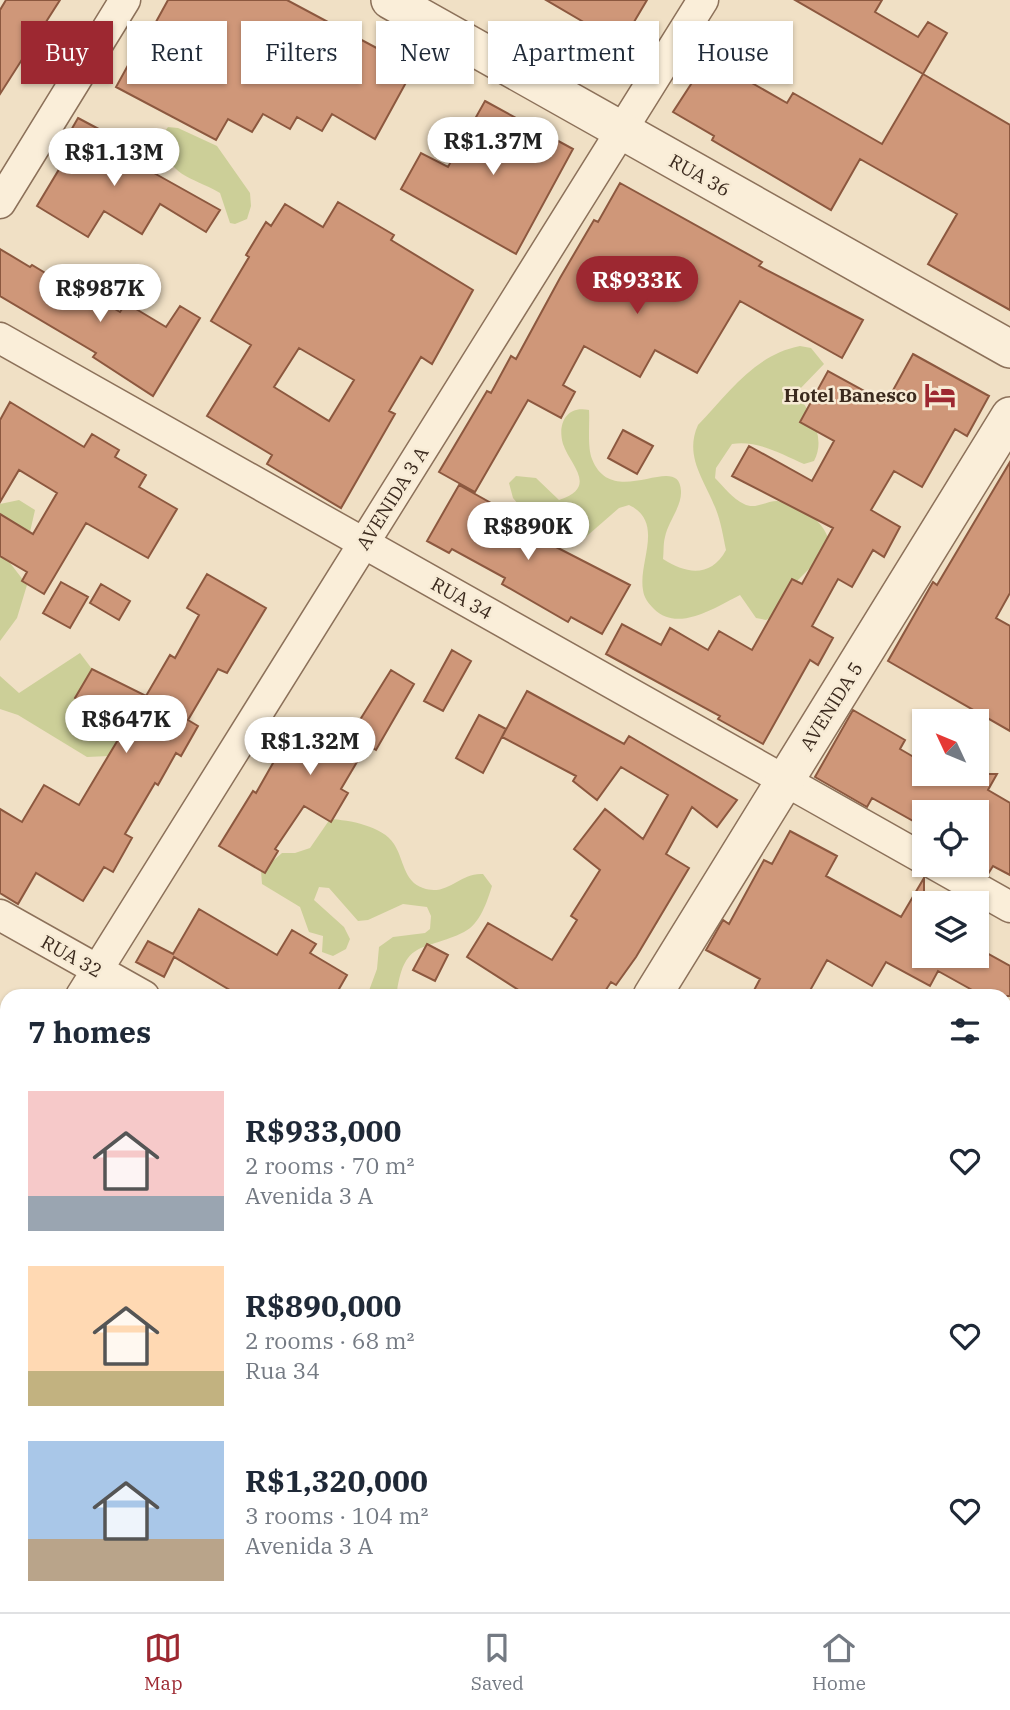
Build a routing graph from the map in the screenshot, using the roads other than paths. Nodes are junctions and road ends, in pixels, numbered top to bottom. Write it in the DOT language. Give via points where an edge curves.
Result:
graph roads {
  1 [pos="125,0"];
  2 [pos="390,0"];
  3 [pos="703,0"];
  4 [pos="621,130"];
  5 [pos="0,203"];
  6 [pos="0,338"];
  7 [pos="1010,349"];
  8 [pos="1010,416"];
  9 [pos="364,543"];
  10 [pos="785,780"];
  11 [pos="912,852"];
  12 [pos="957,877"];
  13 [pos="1010,907"];
  14 [pos="0,915"];
  15 [pos="97,970"];
  16 [pos="85,989"];
  17 [pos="131,989"];
  18 [pos="656,989"];
  1 -- 5 [label="street"];
  2 -- 4 [label="street, RUA 36"];
  3 -- 4 [label="street, AVENIDA 3 A"];
  4 -- 7 [label="street, RUA 36"];
  4 -- 9 [label="street, AVENIDA 3 A"];
  6 -- 9 [label="street, RUA 34"];
  8 -- 10 [label="street, AVENIDA 5"];
  9 -- 10 [label="street, RUA 34"];
  9 -- 15 [label="street, AVENIDA 3 A"];
  10 -- 11 [label="street, RUA 34"];
  10 -- 18 [label="street, AVENIDA 5"];
  12 -- 13 [label="street"];
  14 -- 15 [label="street, RUA 32"];
  15 -- 16 [label="street, AVENIDA 3 A"];
  15 -- 17 [label="street, RUA 32"];
}
